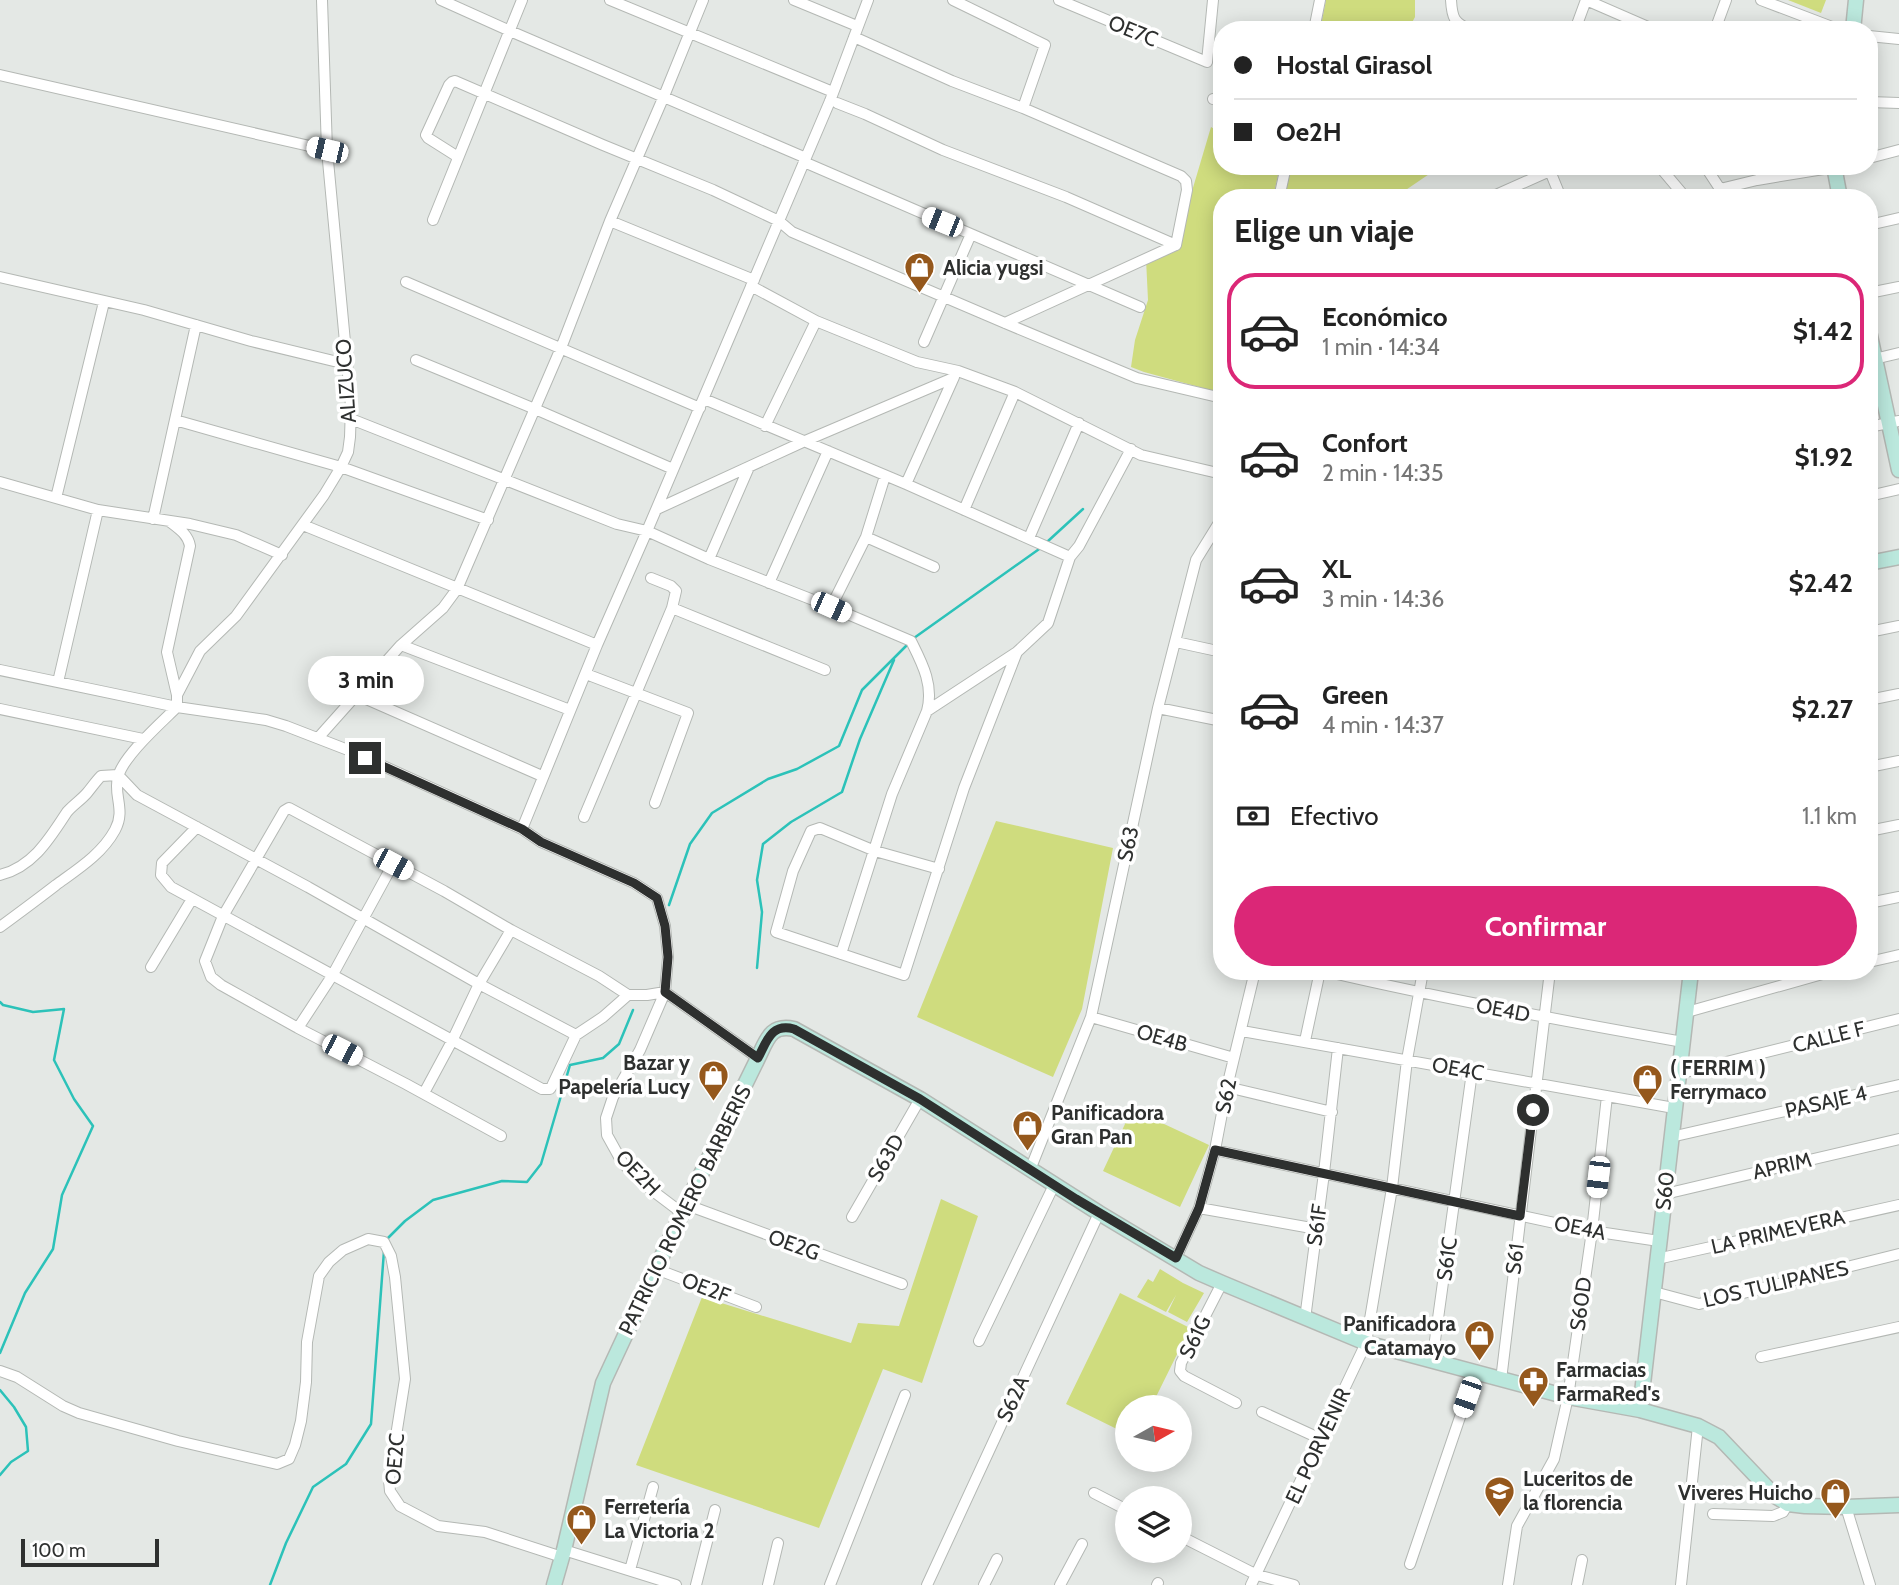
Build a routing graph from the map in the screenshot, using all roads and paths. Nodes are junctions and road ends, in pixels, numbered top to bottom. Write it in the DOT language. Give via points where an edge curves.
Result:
graph roads {
  1 [pos="321,0"];
  2 [pos="441,0"];
  3 [pos="522,0"];
  4 [pos="610,0"];
  5 [pos="703,0"];
  6 [pos="794,0"];
  7 [pos="868,0"];
  8 [pos="953,0"];
  9 [pos="1059,0"];
  10 [pos="1213,0"];
  11 [pos="1320,0"];
  12 [pos="1451,0"];
  13 [pos="1586,0"];
  14 [pos="1726,0"];
  15 [pos="1761,0"];
  16 [pos="1856,0"];
  17 [pos="1074,3"];
  18 [pos="1316,21"];
  19 [pos="1456,21"];
  20 [pos="1578,21"];
  21 [pos="1635,21"];
  22 [pos="1718,21"];
  23 [pos="1816,21"];
  24 [pos="1854,21"];
  25 [pos="858,26"];
  26 [pos="1210,31"];
  27 [pos="510,32"];
  28 [pos="690,32"];
  29 [pos="1213,32"];
  30 [pos="854,37"];
  31 [pos="1878,37"];
  32 [pos="1899,39"];
  33 [pos="0,75"];
  34 [pos="834,92"];
  35 [pos="486,93"];
  36 [pos="664,96"];
  37 [pos="1878,102"];
  38 [pos="837,103"];
  39 [pos="1899,103"];
  40 [pos="1023,108"];
  41 [pos="327,150"];
  42 [pos="1899,150"];
  43 [pos="1878,156"];
  44 [pos="458,157"];
  45 [pos="637,159"];
  46 [pos="805,160"];
  47 [pos="1541,175"];
  48 [pos="1667,175"];
  49 [pos="1787,175"];
  50 [pos="1509,189"];
  51 [pos="1679,189"];
  52 [pos="1733,189"];
  53 [pos="1899,218"];
  54 [pos="433,220"];
  55 [pos="610,220"];
  56 [pos="779,221"];
  57 [pos="1878,223"];
  58 [pos="971,234"];
  59 [pos="1176,245"];
  60 [pos="0,277"];
  61 [pos="406,282"];
  62 [pos="752,283"];
  63 [pos="1087,285"];
  64 [pos="1899,287"];
  65 [pos="1878,291"];
  66 [pos="943,296"];
  67 [pos="104,302"];
  68 [pos="1140,307"];
  69 [pos="816,321"];
  70 [pos="1005,323"];
  71 [pos="196,325"];
  72 [pos="924,342"];
  73 [pos="561,348"];
  74 [pos="1899,353"];
  75 [pos="1878,358"];
  76 [pos="416,360"];
  77 [pos="346,364"];
  78 [pos="955,375"];
  79 [pos="1878,376"];
  80 [pos="1015,392"];
  81 [pos="1213,396"];
  82 [pos="702,404"];
  83 [pos="535,408"];
  84 [pos="351,419"];
  85 [pos="175,420"];
  86 [pos="1894,422"];
  87 [pos="1079,423"];
  88 [pos="765,426"];
  89 [pos="805,441"];
  90 [pos="1130,449"];
  91 [pos="828,451"];
  92 [pos="341,467"];
  93 [pos="749,467"];
  94 [pos="673,469"];
  95 [pos="1899,470"];
  96 [pos="1213,472"];
  97 [pos="885,476"];
  98 [pos="504,479"];
  99 [pos="0,482"];
  100 [pos="906,484"];
  101 [pos="1899,489"];
  102 [pos="1878,494"];
  103 [pos="56,498"];
  104 [pos="657,509"];
  105 [pos="98,510"];
  106 [pos="964,510"];
  107 [pos="153,519"];
  108 [pos="488,520"];
  109 [pos="169,521"];
  110 [pos="303,526"];
  111 [pos="647,531"];
  112 [pos="1213,533"];
  113 [pos="866,537"];
  114 [pos="1029,538"];
  115 [pos="282,555"];
  116 [pos="1070,557"];
  117 [pos="1899,557"];
  118 [pos="709,559"];
  119 [pos="1878,561"];
  120 [pos="934,567"];
  121 [pos="651,578"];
  122 [pos="769,583"];
  123 [pos="457,589"];
  124 [pos="831,607"];
  125 [pos="672,608"];
  126 [pos="1899,626"];
  127 [pos="1878,630"];
  128 [pos="1176,642"];
  129 [pos="401,645"];
  130 [pos="597,645"];
  131 [pos="1213,650"];
  132 [pos="1017,652"];
  133 [pos="0,670"];
  134 [pos="825,670"];
  135 [pos="586,674"];
  136 [pos="58,682"];
  137 [pos="637,692"];
  138 [pos="1899,694"];
  139 [pos="177,695"];
  140 [pos="357,695"];
  141 [pos="1878,698"];
  142 [pos="177,707"];
  143 [pos="1158,708"];
  144 [pos="0,709"];
  145 [pos="569,710"];
  146 [pos="927,711"];
  147 [pos="1213,719"];
  148 [pos="318,738"];
  149 [pos="143,739"];
  150 [pos="1899,761"];
  151 [pos="1878,765"];
  152 [pos="118,775"];
  153 [pos="542,776"];
  154 [pos="655,803"];
  155 [pos="584,817"];
  156 [pos="1899,825"];
  157 [pos="197,827"];
  158 [pos="522,829"];
  159 [pos="1878,829"];
  160 [pos="875,851"];
  161 [pos="256,859"];
  162 [pos="393,864"];
  163 [pos="939,869"];
  164 [pos="0,875"];
  165 [pos="1899,897"];
  166 [pos="192,899"];
  167 [pos="1878,901"];
  168 [pos="223,916"];
  169 [pos="363,918"];
  170 [pos="0,927"];
  171 [pos="510,930"];
  172 [pos="841,954"];
  173 [pos="1899,955"];
  174 [pos="1878,960"];
  175 [pos="151,967"];
  176 [pos="332,976"];
  177 [pos="1253,980"];
  178 [pos="1320,980"];
  179 [pos="1362,980"];
  180 [pos="1421,980"];
  181 [pos="1549,980"];
  182 [pos="1687,980"];
  183 [pos="1789,980"];
  184 [pos="479,984"];
  185 [pos="665,992"];
  186 [pos="1419,993"];
  187 [pos="628,995"];
  188 [pos="1687,1012"];
  189 [pos="1091,1017"];
  190 [pos="1545,1018"];
  191 [pos="1899,1020"];
  192 [pos="298,1028"];
  193 [pos="1242,1031"];
  194 [pos="576,1035"];
  195 [pos="453,1041"];
  196 [pos="1305,1041"];
  197 [pos="1683,1042"];
  198 [pos="1338,1048"];
  199 [pos="758,1058"];
  200 [pos="1234,1058"];
  201 [pos="1407,1060"];
  202 [pos="1472,1072"];
  203 [pos="1678,1074"];
  204 [pos="1536,1083"];
  205 [pos="1899,1085"];
  206 [pos="1227,1087"];
  207 [pos="424,1093"];
  208 [pos="1607,1096"];
  209 [pos="920,1099"];
  210 [pos="1674,1108"];
  211 [pos="1332,1112"];
  212 [pos="501,1136"];
  213 [pos="1671,1137"];
  214 [pos="1899,1139"];
  215 [pos="1215,1150"];
  216 [pos="1030,1170"];
  217 [pos="1324,1173"];
  218 [pos="1054,1185"];
  219 [pos="1392,1188"];
  220 [pos="1665,1194"];
  221 [pos="1454,1201"];
  222 [pos="1899,1205"];
  223 [pos="1199,1208"];
  224 [pos="684,1209"];
  225 [pos="1099,1213"];
  226 [pos="1520,1216"];
  227 [pos="852,1217"];
  228 [pos="1317,1229"];
  229 [pos="1592,1231"];
  230 [pos="1659,1241"];
  231 [pos="1899,1254"];
  232 [pos="1176,1258"];
  233 [pos="1657,1259"];
  234 [pos="656,1269"];
  235 [pos="1222,1283"];
  236 [pos="902,1284"];
  237 [pos="1654,1292"];
  238 [pos="756,1307"];
  239 [pos="1305,1319"];
  240 [pos="1899,1327"];
  241 [pos="979,1341"];
  242 [pos="1366,1343"];
  243 [pos="1761,1357"];
  244 [pos="1432,1362"];
  245 [pos="0,1371"];
  246 [pos="1475,1373"];
  247 [pos="1501,1380"];
  248 [pos="905,1395"];
  249 [pos="1568,1397"];
  250 [pos="1236,1403"];
  251 [pos="1640,1410"];
  252 [pos="1262,1412"];
  253 [pos="1698,1426"];
  254 [pos="1321,1439"];
  255 [pos="653,1487"];
  256 [pos="1094,1493"];
  257 [pos="1115,1504"];
  258 [pos="1788,1504"];
  259 [pos="1899,1505"];
  260 [pos="1846,1507"];
  261 [pos="715,1510"];
  262 [pos="1713,1514"];
  263 [pos="1192,1542"];
  264 [pos="778,1543"];
  265 [pos="1082,1544"];
  266 [pos="563,1554"];
  267 [pos="997,1559"];
  268 [pos="1582,1560"];
  269 [pos="1410,1564"];
  270 [pos="630,1570"];
  271 [pos="1257,1575"];
  272 [pos="554,1585"];
  273 [pos="677,1585"];
  274 [pos="696,1585"];
  275 [pos="768,1585"];
  276 [pos="830,1585"];
  277 [pos="927,1585"];
  278 [pos="985,1585"];
  279 [pos="1060,1585"];
  280 [pos="1251,1585"];
  281 [pos="1294,1585"];
  282 [pos="1508,1585"];
  283 [pos="1577,1585"];
  284 [pos="1681,1585"];
  285 [pos="1870,1585"];
  1 -- 41 [label="street, ALIZUCO"];
  2 -- 27 [label="street"];
  3 -- 27 [label="street"];
  4 -- 28 [label="street"];
  5 -- 28 [label="street"];
  6 -- 25 [label="street"];
  7 -- 25 [label="street"];
  8 -- 40 [label="street" via="1045,45"];
  9 -- 17 [label="street, OE7C"];
  10 -- 26 [label="street"];
  11 -- 18 [label="street"];
  12 -- 19 [label="street"];
  13 -- 20 [label="street"];
  13 -- 21 [label="street"];
  14 -- 22 [label="street"];
  15 -- 23 [label="street"];
  16 -- 24 [label="street"];
  17 -- 26 [label="street, OE7C" via="1207,62"];
  25 -- 30 [label="street"];
  26 -- 29 [label="street"];
  27 -- 35 [label="street"];
  27 -- 36 [label="street"];
  28 -- 34 [label="street"];
  28 -- 36 [label="street"];
  30 -- 34 [label="street"];
  30 -- 40 [label="street"];
  31 -- 32 [label="street"];
  33 -- 41 [label="street"];
  34 -- 46 [label="street"];
  35 -- 44 [label="street"];
  35 -- 44 [label="street" via="452,82 427,132 428,138"];
  35 -- 45 [label="street"];
  36 -- 45 [label="street"];
  36 -- 46 [label="street"];
  37 -- 39 [label="street"];
  38 -- 59 [label="street"];
  40 -- 59 [label="street" via="1181,176 1187,190"];
  41 -- 77 [label="street, ALIZUCO"];
  42 -- 43 [label="street"];
  44 -- 54 [label="street"];
  45 -- 55 [label="street"];
  45 -- 56 [label="street"];
  46 -- 56 [label="street"];
  46 -- 58 [label="street"];
  47 -- 50 [label="street"];
  48 -- 51 [label="street"];
  49 -- 52 [label="street"];
  53 -- 57 [label="street"];
  55 -- 62 [label="street"];
  55 -- 73 [label="street"];
  56 -- 62 [label="street"];
  56 -- 66 [label="street" via="792,232"];
  58 -- 63 [label="street"];
  58 -- 66 [label="street"];
  59 -- 63 [label="street"];
  60 -- 67 [label="street"];
  61 -- 73 [label="street"];
  62 -- 69 [label="street"];
  62 -- 82 [label="street"];
  63 -- 68 [label="street"];
  63 -- 70 [label="street"];
  64 -- 65 [label="street"];
  66 -- 70 [label="street"];
  66 -- 72 [label="street"];
  67 -- 71 [label="street"];
  67 -- 103 [label="street"];
  69 -- 78 [label="street"];
  69 -- 88 [label="street"];
  70 -- 81 [label="street" via="1137,378"];
  71 -- 77 [label="street"];
  71 -- 85 [label="street"];
  73 -- 82 [label="street"];
  73 -- 83 [label="street"];
  74 -- 75 [label="street"];
  76 -- 83 [label="street"];
  77 -- 84 [label="street, ALIZUCO"];
  78 -- 80 [label="street"];
  78 -- 89 [label="street"];
  78 -- 100 [label="street"];
  79 -- 86 [label="street"];
  80 -- 87 [label="street"];
  80 -- 106 [label="street"];
  82 -- 88 [label="street"];
  82 -- 94 [label="street"];
  83 -- 94 [label="street"];
  83 -- 98 [label="street"];
  84 -- 92 [label="street, ALIZUCO" via="348,452"];
  84 -- 98 [label="street"];
  85 -- 92 [label="street"];
  85 -- 107 [label="street"];
  86 -- 95 [label="street"];
  87 -- 90 [label="street"];
  87 -- 114 [label="street"];
  88 -- 89 [label="street"];
  89 -- 91 [label="street"];
  89 -- 93 [label="street"];
  90 -- 96 [label="street"];
  90 -- 116 [label="street"];
  91 -- 97 [label="street"];
  91 -- 122 [label="street"];
  92 -- 108 [label="street"];
  92 -- 110 [label="street, ALIZUCO"];
  93 -- 104 [label="street"];
  93 -- 118 [label="street"];
  94 -- 104 [label="street"];
  97 -- 100 [label="street"];
  97 -- 113 [label="street"];
  98 -- 108 [label="street"];
  98 -- 111 [label="street" via="617,524"];
  99 -- 103 [label="street"];
  100 -- 106 [label="street"];
  101 -- 102 [label="street"];
  103 -- 105 [label="street"];
  104 -- 111 [label="street"];
  105 -- 107 [label="street"];
  105 -- 136 [label="street"];
  106 -- 114 [label="street"];
  107 -- 109 [label="street"];
  108 -- 123 [label="street"];
  109 -- 115 [label="street" via="236,535"];
  109 -- 139 [label="street" via="184,533 190,546 167,652"];
  110 -- 115 [label="street, ALIZUCO"];
  110 -- 123 [label="street"];
  111 -- 118 [label="street"];
  111 -- 130 [label="street"];
  112 -- 128 [label="street, S63" via="1196,560"];
  113 -- 120 [label="street"];
  113 -- 124 [label="street"];
  114 -- 116 [label="street"];
  115 -- 139 [label="street, ALIZUCO" via="236,616 201,651"];
  116 -- 132 [label="street" via="1048,623"];
  117 -- 119 [label="street"];
  118 -- 122 [label="street"];
  121 -- 125 [label="street" via="676,591"];
  122 -- 124 [label="street"];
  123 -- 129 [label="street" via="443,608"];
  123 -- 130 [label="street"];
  124 -- 146 [label="street" via="911,641 928,679"];
  125 -- 134 [label="street"];
  125 -- 137 [label="street"];
  126 -- 127 [label="street"];
  128 -- 131 [label="street"];
  128 -- 143 [label="street, S63"];
  129 -- 140 [label="street"];
  129 -- 145 [label="street"];
  130 -- 135 [label="street"];
  132 -- 146 [label="street"];
  132 -- 163 [label="street" via="964,788"];
  133 -- 136 [label="street, OE2H"];
  135 -- 137 [label="street"];
  135 -- 145 [label="street"];
  136 -- 142 [label="street, OE2H"];
  137 -- 154 [label="street" via="688,713"];
  137 -- 155 [label="street"];
  138 -- 141 [label="street"];
  139 -- 142 [label="street, ALIZUCO"];
  140 -- 148 [label="street"];
  140 -- 153 [label="street"];
  142 -- 148 [label="street, OE2H" via="266,720"];
  142 -- 149 [label="street"];
  143 -- 147 [label="street"];
  143 -- 189 [label="street, S63"];
  144 -- 149 [label="street"];
  145 -- 153 [label="street"];
  146 -- 160 [label="street" via="892,794"];
  148 -- 158 [label="street, OE2H"];
  149 -- 152 [label="street"];
  150 -- 151 [label="street"];
  152 -- 157 [label="street" via="136,795"];
  152 -- 164 [label="street" via="101,776 39,851"];
  152 -- 170 [label="street" via="120,820 105,845"];
  153 -- 158 [label="street"];
  156 -- 159 [label="street"];
  157 -- 161 [label="street"];
  157 -- 166 [label="street" via="162,863 161,875"];
  158 -- 185 [label="street, OE2H" via="657,898 668,957"];
  160 -- 163 [label="street"];
  160 -- 172 [label="street"];
  160 -- 172 [label="street" via="820,828 811,831 793,871 776,932"];
  161 -- 162 [label="street" via="289,808"];
  161 -- 168 [label="street"];
  161 -- 169 [label="street"];
  162 -- 169 [label="street"];
  162 -- 171 [label="street"];
  163 -- 172 [label="street" via="904,975"];
  165 -- 167 [label="street"];
  166 -- 168 [label="street"];
  166 -- 175 [label="street"];
  168 -- 176 [label="street"];
  168 -- 192 [label="street" via="205,961 211,977"];
  169 -- 176 [label="street"];
  169 -- 184 [label="street"];
  171 -- 184 [label="street"];
  171 -- 187 [label="street"];
  173 -- 174 [label="street"];
  176 -- 192 [label="street"];
  176 -- 195 [label="street"];
  177 -- 193 [label="street, S62"];
  178 -- 196 [label="street"];
  179 -- 186 [label="street, OE4D"];
  180 -- 186 [label="street, EL PORVENIR"];
  181 -- 190 [label="street, S61"];
  182 -- 188 [label="street, S60"];
  183 -- 188 [label="street"];
  184 -- 194 [label="street"];
  184 -- 195 [label="street"];
  185 -- 187 [label="street"];
  185 -- 199 [label="street"];
  185 -- 224 [label="street, OE2H" via="613,1097 606,1118 607,1136 641,1182"];
  186 -- 190 [label="street, OE4D"];
  186 -- 201 [label="street, EL PORVENIR"];
  187 -- 194 [label="street"];
  188 -- 197 [label="street, S60"];
  189 -- 200 [label="street, OE4B"];
  189 -- 216 [label="street, S63"];
  190 -- 197 [label="street, OE4D"];
  190 -- 204 [label="street, S61"];
  191 -- 203 [label="street, CALLE F"];
  192 -- 207 [label="street"];
  193 -- 196 [label="street, OE4C"];
  193 -- 200 [label="street, S62"];
  194 -- 195 [label="street" via="546,1090"];
  195 -- 207 [label="street"];
  196 -- 198 [label="street, OE4C"];
  197 -- 203 [label="street, S60"];
  198 -- 201 [label="street, OE4C"];
  198 -- 211 [label="street, S61F"];
  199 -- 209 [label="street, PATRICIO ROMERO BARBERIS" via="771,1033 789,1028"];
  199 -- 224 [label="street, PATRICIO ROMERO BARBERIS"];
  200 -- 206 [label="street, S62"];
  201 -- 202 [label="street, OE4C"];
  201 -- 219 [label="street, EL PORVENIR"];
  202 -- 204 [label="street, OE4C"];
  202 -- 221 [label="street, S61C"];
  203 -- 210 [label="street, S60"];
  204 -- 208 [label="street, OE4C"];
  204 -- 226 [label="street, S61"];
  205 -- 213 [label="street, PASAJE 4"];
  206 -- 211 [label="street"];
  206 -- 215 [label="street, S62"];
  207 -- 212 [label="street"];
  208 -- 210 [label="street, OE4C"];
  208 -- 229 [label="street, S60D"];
  209 -- 216 [label="street, PATRICIO ROMERO BARBERIS"];
  209 -- 227 [label="street, S63D"];
  210 -- 213 [label="street, S60"];
  211 -- 217 [label="street, S61F"];
  213 -- 220 [label="street, S60"];
  214 -- 220 [label="street, APRIM"];
  215 -- 217 [label="street, OE4A"];
  215 -- 223 [label="street, S62"];
  216 -- 218 [label="street, PATRICIO ROMERO BARBERIS"];
  217 -- 219 [label="street, OE4A"];
  217 -- 228 [label="street, S61F"];
  218 -- 225 [label="street, PATRICIO ROMERO BARBERIS"];
  218 -- 241 [label="street"];
  219 -- 221 [label="street, OE4A"];
  219 -- 242 [label="street, EL PORVENIR"];
  220 -- 230 [label="street, S60"];
  221 -- 226 [label="street, OE4A"];
  221 -- 244 [label="street, S61C"];
  222 -- 233 [label="street, LA PRIMEVERA"];
  223 -- 228 [label="street"];
  223 -- 232 [label="street, S62"];
  224 -- 234 [label="street, PATRICIO ROMERO BARBERIS"];
  224 -- 236 [label="street, OE2G"];
  225 -- 232 [label="street, PATRICIO ROMERO BARBERIS"];
  225 -- 277 [label="street, S62A"];
  226 -- 229 [label="street, OE4A"];
  226 -- 247 [label="street, S61"];
  228 -- 239 [label="street, S61F"];
  229 -- 230 [label="street, OE4A"];
  229 -- 249 [label="street, S60D"];
  230 -- 233 [label="street, S60"];
  231 -- 237 [label="street, LOS TULIPANES" via="1699,1304"];
  232 -- 235 [label="street, PATRICIO ROMERO BARBERIS"];
  233 -- 237 [label="street, S60"];
  234 -- 238 [label="street, OE2F"];
  234 -- 266 [label="street, PATRICIO ROMERO BARBERIS" via="603,1383"];
  235 -- 239 [label="street, PATRICIO ROMERO BARBERIS"];
  235 -- 250 [label="street, S61G" via="1180,1371"];
  237 -- 251 [label="street, S60"];
  239 -- 242 [label="street, PATRICIO ROMERO BARBERIS"];
  240 -- 243 [label="street"];
  242 -- 244 [label="street, PATRICIO ROMERO BARBERIS"];
  242 -- 254 [label="street, EL PORVENIR"];
  244 -- 246 [label="street, PATRICIO ROMERO BARBERIS"];
  245 -- 266 [label="street, OE2C" via="79,1413 277,1464 289,1459 302,1421 307,1342 319,1276 343,1250 368,1239 384,1242 395,1277 405,1379 389,1480 394,1499 438,1526 485,1532"];
  246 -- 247 [label="street, PATRICIO ROMERO BARBERIS"];
  246 -- 269 [label="street"];
  247 -- 249 [label="street, PATRICIO ROMERO BARBERIS"];
  248 -- 276 [label="street"];
  249 -- 251 [label="street, PATRICIO ROMERO BARBERIS"];
  249 -- 282 [label="street, S60D" via="1554,1460 1517,1526"];
  251 -- 253 [label="street, PATRICIO ROMERO BARBERIS"];
  252 -- 254 [label="street"];
  253 -- 258 [label="street, PATRICIO ROMERO BARBERIS" via="1719,1437"];
  253 -- 284 [label="street"];
  254 -- 271 [label="street, EL PORVENIR"];
  255 -- 270 [label="street"];
  256 -- 257 [label="street"];
  258 -- 260 [label="street"];
  258 -- 262 [label="street" via="1783,1513 1773,1516"];
  259 -- 260 [label="street"];
  260 -- 285 [label="street"];
  261 -- 274 [label="street"];
  263 -- 271 [label="street"];
  264 -- 275 [label="street"];
  265 -- 279 [label="street"];
  266 -- 270 [label="street, OE2C"];
  266 -- 272 [label="street, PATRICIO ROMERO BARBERIS"];
  267 -- 278 [label="street"];
  268 -- 283 [label="street"];
  270 -- 273 [label="street, OE2C"];
  271 -- 280 [label="street, EL PORVENIR"];
  271 -- 281 [label="street"];
}
